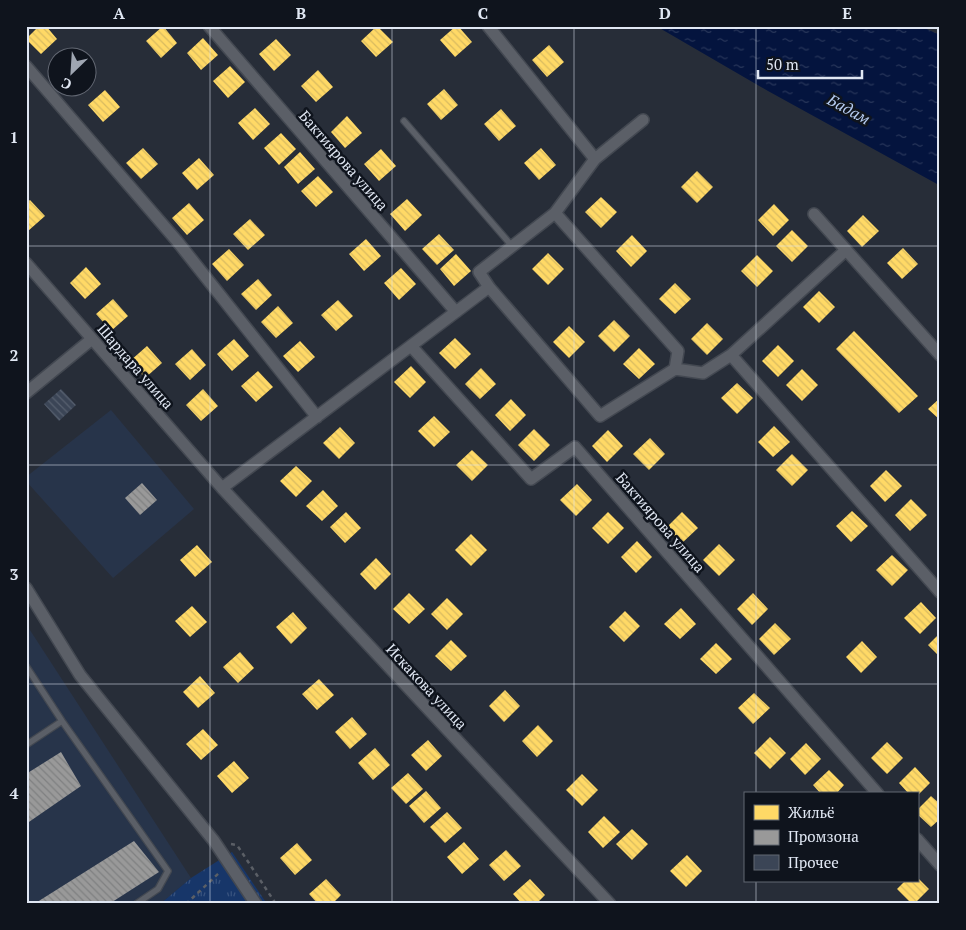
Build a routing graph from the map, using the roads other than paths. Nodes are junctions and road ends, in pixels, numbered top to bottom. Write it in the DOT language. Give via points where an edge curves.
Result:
graph roads {
  1 [pos="209,26"];
  2 [pos="488,26"];
  3 [pos="26,66"];
  4 [pos="643,120"];
  5 [pos="404,121"];
  6 [pos="595,159"];
  7 [pos="555,213"];
  8 [pos="814,214"];
  9 [pos="512,246"];
  10 [pos="846,250"];
  11 [pos="26,263"];
  12 [pos="489,287"];
  13 [pos="456,312"];
  14 [pos="92,339"];
  15 [pos="411,346"];
  16 [pos="731,355"];
  17 [pos="940,355"];
  18 [pos="675,369"];
  19 [pos="26,393"];
  20 [pos="317,417"];
  21 [pos="222,488"];
  22 [pos="26,588"];
  23 [pos="940,592"];
  24 [pos="26,666"];
  25 [pos="62,721"];
  26 [pos="26,745"];
  27 [pos="876,792"];
  28 [pos="918,840"];
  29 [pos="940,865"];
  30 [pos="136,904"];
  31 [pos="256,904"];
  32 [pos="610,904"];
  1 -- 13 [label="street, Бактиярова улица"];
  2 -- 6 [label="street"];
  3 -- 20 [label="street" via="177,241"];
  4 -- 6 [label="street"];
  5 -- 9 [label="lane"];
  6 -- 7 [label="street"];
  7 -- 9 [label="street"];
  7 -- 18 [label="street" via="678,351"];
  8 -- 10 [label="street"];
  9 -- 12 [label="street" via="478,272"];
  10 -- 16 [label="street"];
  10 -- 17 [label="street"];
  11 -- 14 [label="street, Шардара улица"];
  12 -- 13 [label="street"];
  12 -- 18 [label="street" via="600,416"];
  13 -- 15 [label="street"];
  14 -- 19 [label="street"];
  14 -- 21 [label="street, Шардара улица"];
  15 -- 20 [label="street"];
  15 -- 27 [label="street, Бактиярова улица" via="531,480 575,447"];
  16 -- 18 [label="street" via="703,373"];
  16 -- 23 [label="street"];
  20 -- 21 [label="street"];
  21 -- 32 [label="street, Искакова улица"];
  22 -- 31 [label="street" via="80,675 214,841"];
  24 -- 25 [label="lane"];
  25 -- 26 [label="lane"];
  25 -- 30 [label="lane" via="168,871 158,889"];
  28 -- 29 [label="street"];
}
